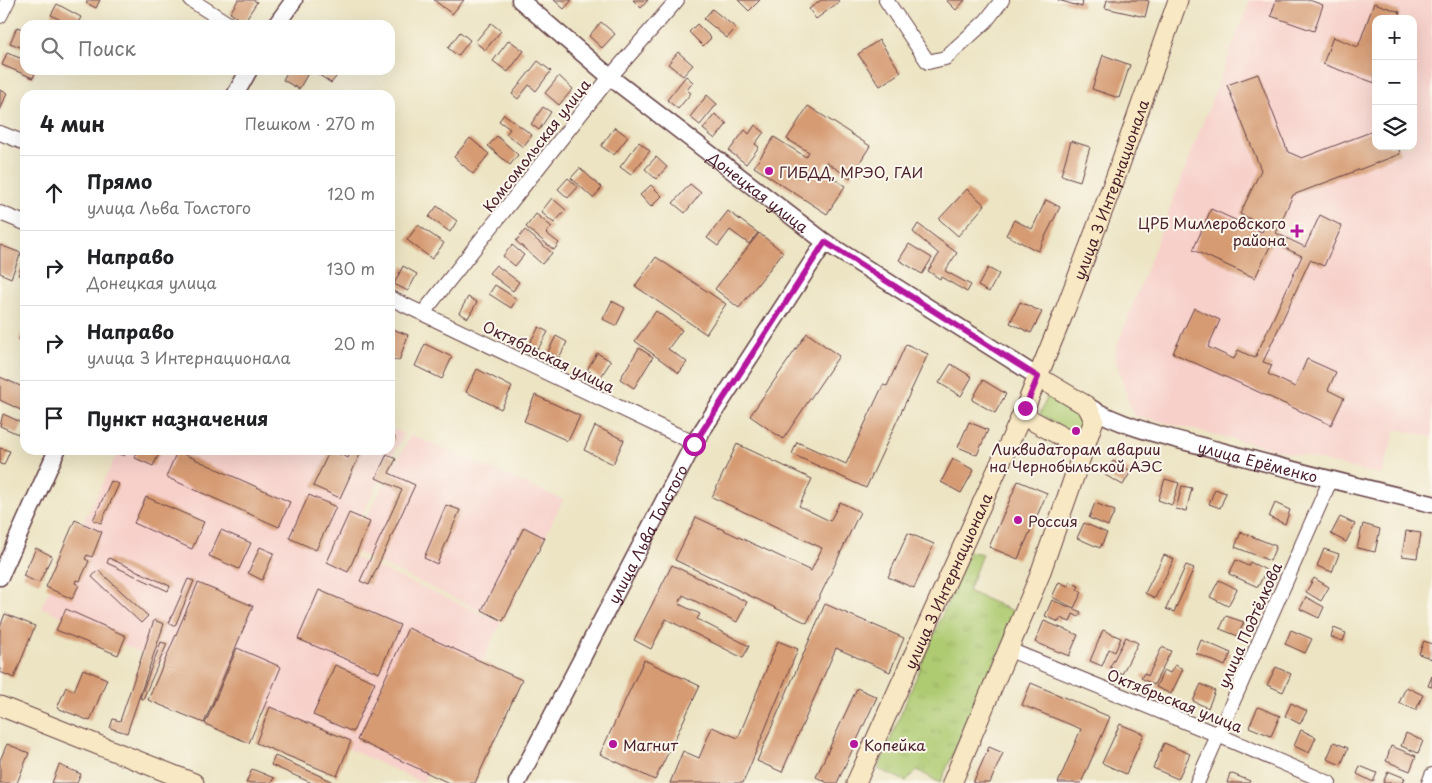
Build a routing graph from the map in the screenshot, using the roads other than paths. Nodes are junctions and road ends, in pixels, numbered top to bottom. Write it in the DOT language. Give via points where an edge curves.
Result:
graph roads {
  1 [pos="8,0"];
  2 [pos="191,0"];
  3 [pos="294,0"];
  4 [pos="520,0"];
  5 [pos="677,0"];
  6 [pos="886,0"];
  7 [pos="1002,0"];
  8 [pos="1178,0"];
  9 [pos="0,16"];
  10 [pos="222,20"];
  11 [pos="280,20"];
  12 [pos="246,75"];
  13 [pos="610,77"];
  14 [pos="238,90"];
  15 [pos="0,133"];
  16 [pos="20,141"];
  17 [pos="0,213"];
  18 [pos="20,222"];
  19 [pos="825,242"];
  20 [pos="395,300"];
  21 [pos="423,313"];
  22 [pos="1038,377"];
  23 [pos="1025,408"];
  24 [pos="1095,414"];
  25 [pos="1087,440"];
  26 [pos="694,444"];
  27 [pos="55,455"];
  28 [pos="1330,481"];
  29 [pos="1432,504"];
  30 [pos="0,577"];
  31 [pos="1007,649"];
  32 [pos="0,706"];
  33 [pos="1218,734"];
  34 [pos="1432,775"];
  35 [pos="194,783"];
  36 [pos="517,783"];
  37 [pos="856,783"];
  38 [pos="952,783"];
  39 [pos="1197,783"];
  40 [pos="1329,783"];
  41 [pos="1429,783"];
  1 -- 9 [label="street"];
  2 -- 10 [label="street"];
  3 -- 11 [label="street"];
  4 -- 13 [label="street, Донецкая улица"];
  5 -- 13 [label="street, Комсомольская улица"];
  6 -- 7 [label="street" via="928,62 945,58 986,21"];
  8 -- 22 [label="main road, улица 3 Интернационала" via="1116,176"];
  12 -- 14 [label="street"];
  13 -- 19 [label="street, Донецкая улица"];
  13 -- 21 [label="street, Комсомольская улица"];
  15 -- 16 [label="street"];
  17 -- 18 [label="street"];
  19 -- 22 [label="street, Донецкая улица"];
  19 -- 26 [label="street, улица Льва Толстого"];
  20 -- 21 [label="street, Октябрьская улица"];
  21 -- 26 [label="street, Октябрьская улица"];
  22 -- 23 [label="main road, улица 3 Интернационала"];
  22 -- 24 [label="main road"];
  23 -- 25 [label="main road" via="1029,419 1076,444"];
  23 -- 37 [label="main road, улица 3 Интернационала"];
  24 -- 25 [label="main road"];
  24 -- 28 [label="street, улица Ерёменко"];
  25 -- 31 [label="main road" via="1039,577"];
  26 -- 36 [label="street, улица Льва Толстого"];
  27 -- 30 [label="street"];
  28 -- 29 [label="street, улица Ерёменко"];
  28 -- 33 [label="street, улица Подтёлкова"];
  31 -- 33 [label="street, Октябрьская улица"];
  31 -- 38 [label="main road"];
  32 -- 35 [label="main road"];
  33 -- 39 [label="street, улица Подтёлкова"];
  33 -- 40 [label="street, Октябрьская улица"];
  34 -- 41 [label="street"];
}
